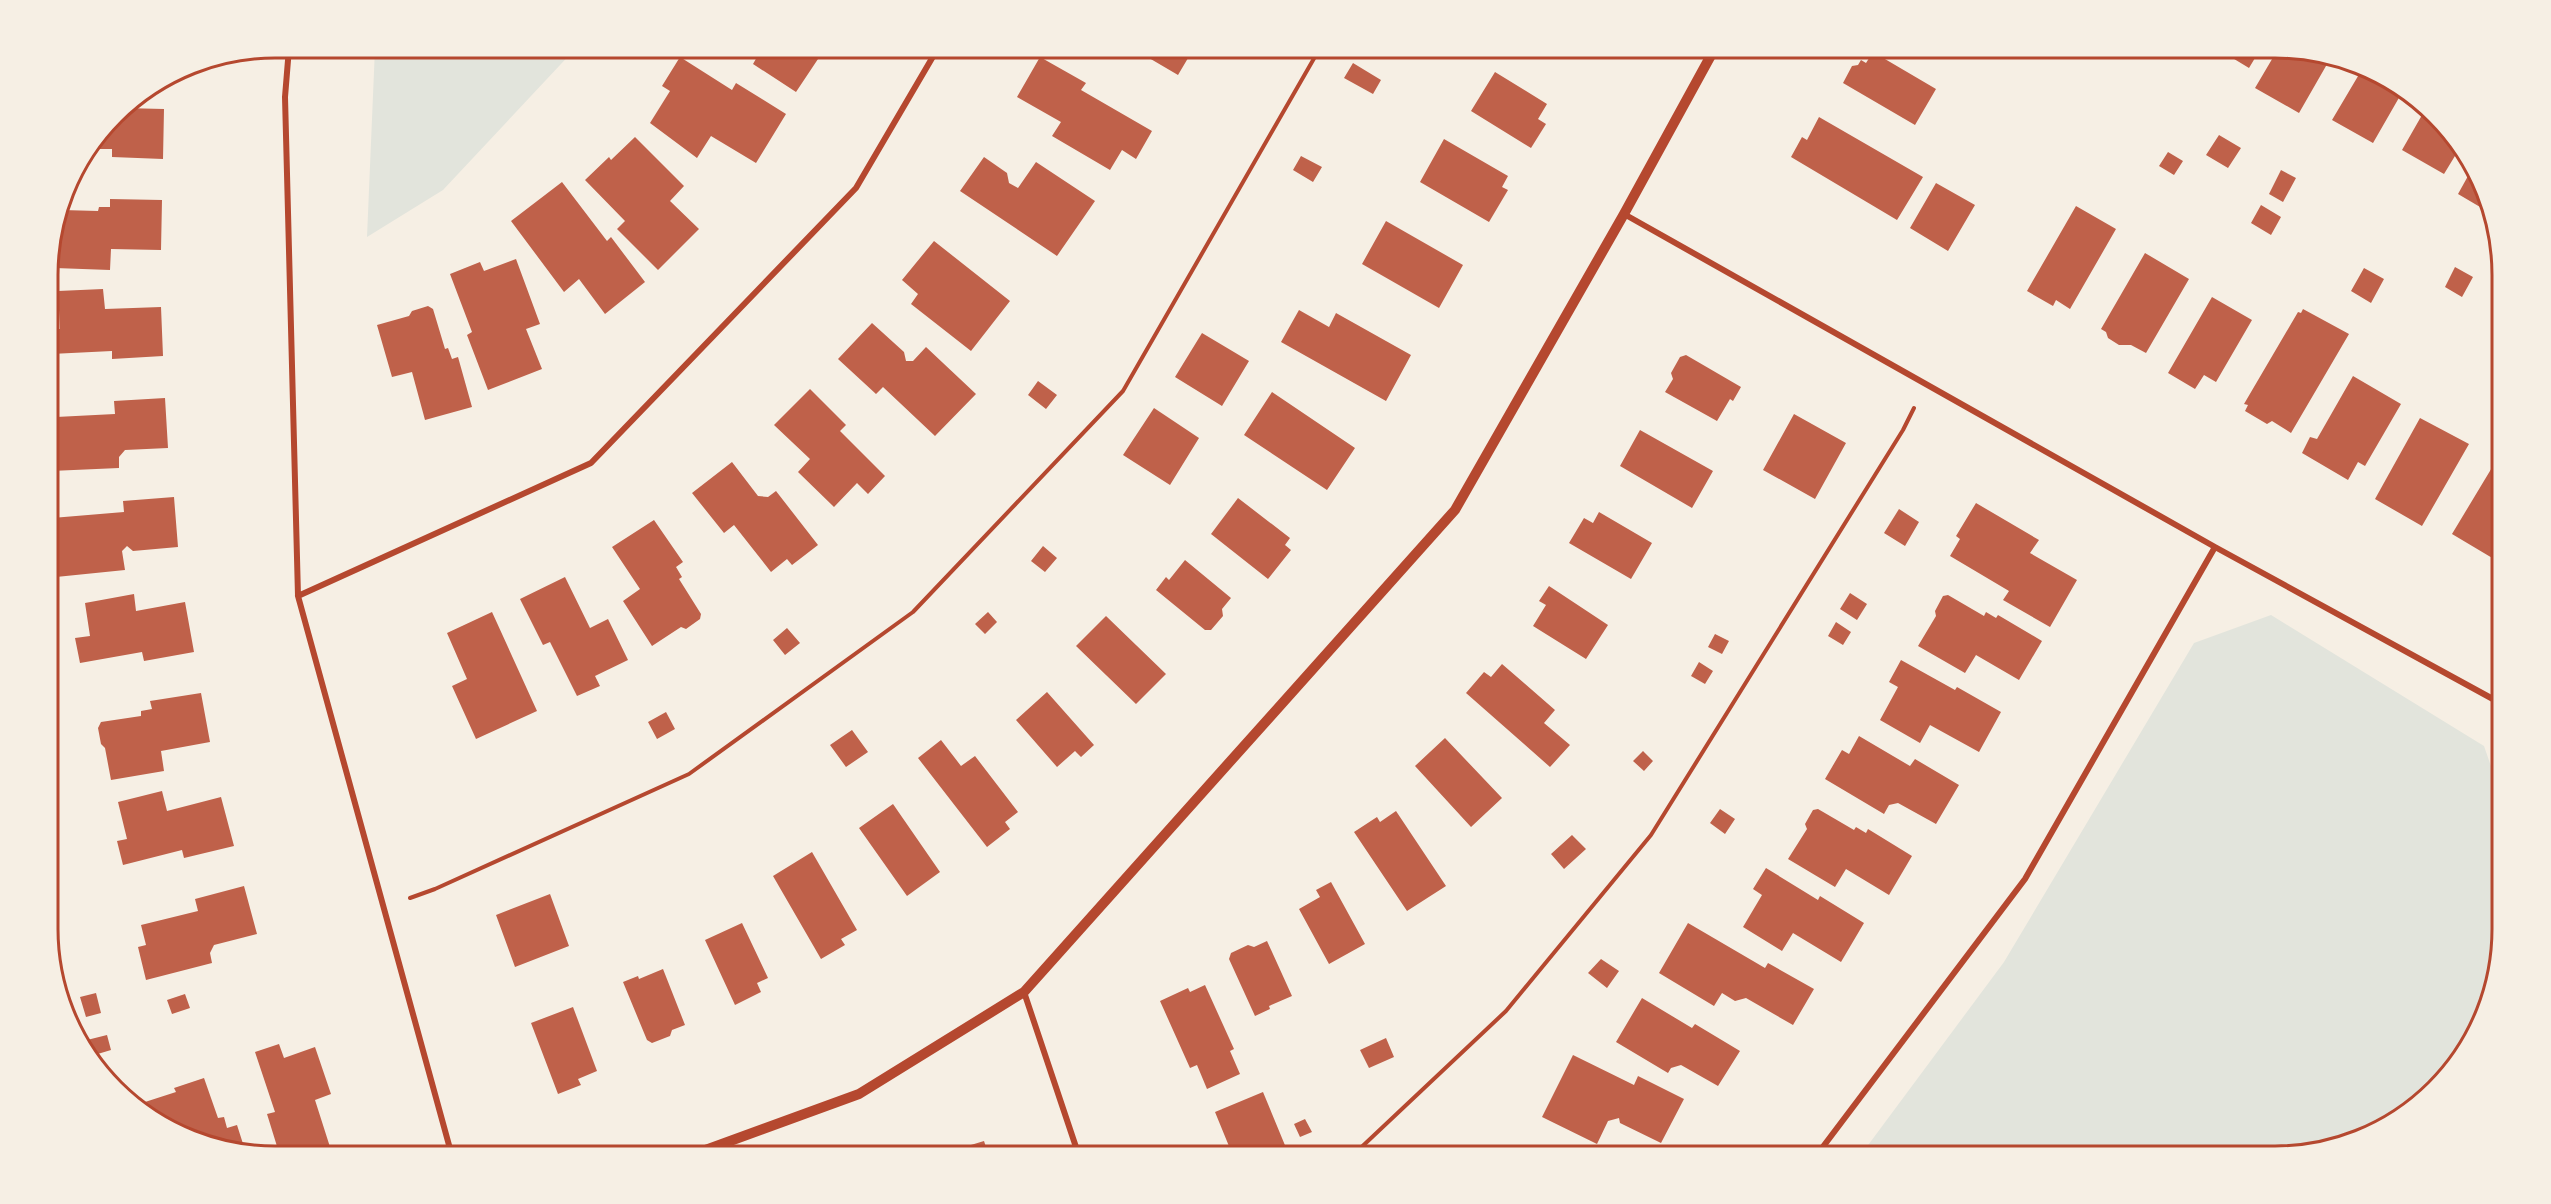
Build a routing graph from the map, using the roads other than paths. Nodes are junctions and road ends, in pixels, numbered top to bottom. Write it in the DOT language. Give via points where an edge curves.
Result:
graph roads {
  1 [pos="288,58"];
  2 [pos="932,58"];
  3 [pos="1710,58"];
  4 [pos="1624,214"];
  5 [pos="2215,547"];
  6 [pos="298,596"];
  7 [pos="2492,699"];
  8 [pos="1024,992"];
  9 [pos="449,1146"];
  10 [pos="716,1146"];
  11 [pos="1076,1146"];
  12 [pos="1824,1146"];
  1 -- 6 [label="street" via="285,98"];
  2 -- 6 [label="street" via="856,188 591,463"];
  3 -- 4 [label="street"];
  4 -- 5 [label="street"];
  4 -- 8 [label="street" via="1455,510"];
  5 -- 7 [label="street"];
  5 -- 12 [label="street" via="2025,879"];
  6 -- 9 [label="street"];
  8 -- 10 [label="street" via="859,1094"];
  8 -- 11 [label="street"];
}
